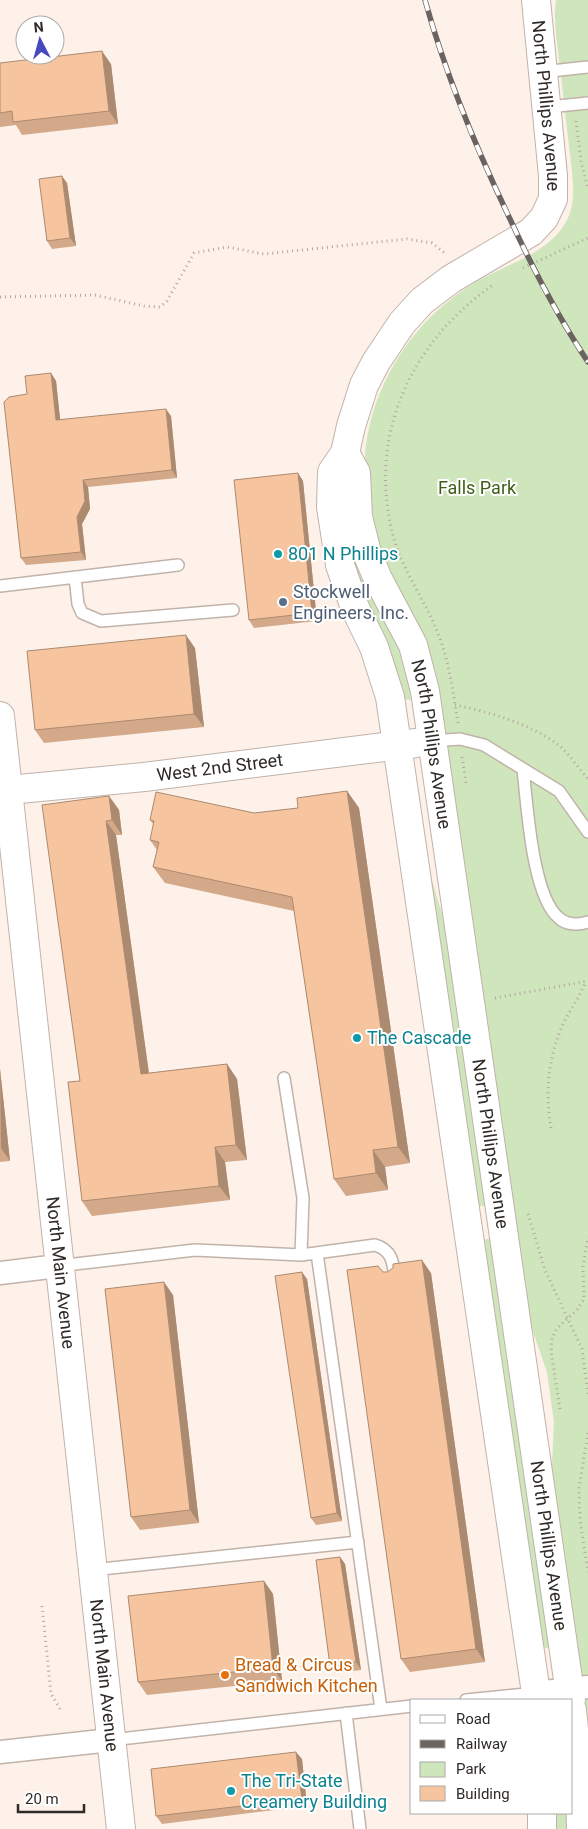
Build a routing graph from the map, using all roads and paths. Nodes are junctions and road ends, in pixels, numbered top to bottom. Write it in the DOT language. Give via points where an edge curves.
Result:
graph roads {
  1 [pos="536,0"];
  2 [pos="588,67"];
  3 [pos="542,72"];
  4 [pos="588,102"];
  5 [pos="548,108"];
  6 [pos="576,126"];
  7 [pos="588,166"];
  8 [pos="582,167"];
  9 [pos="588,189"];
  10 [pos="588,238"];
  11 [pos="448,257"];
  12 [pos="517,271"];
  13 [pos="497,283"];
  14 [pos="0,297"];
  15 [pos="346,453"];
  16 [pos="178,565"];
  17 [pos="75,577"];
  18 [pos="0,586"];
  19 [pos="232,610"];
  20 [pos="455,705"];
  21 [pos="0,716"];
  22 [pos="460,739"];
  23 [pos="432,741"];
  24 [pos="398,745"];
  25 [pos="523,770"];
  26 [pos="588,779"];
  27 [pos="5,782"];
  28 [pos="466,787"];
  29 [pos="588,832"];
  30 [pos="588,922"];
  31 [pos="586,982"];
  32 [pos="494,989"];
  33 [pos="495,998"];
  34 [pos="496,1008"];
  35 [pos="284,1078"];
  36 [pos="552,1128"];
  37 [pos="526,1206"];
  38 [pos="588,1237"];
  39 [pos="316,1253"];
  40 [pos="301,1254"];
  41 [pos="58,1266"];
  42 [pos="0,1273"];
  43 [pos="396,1278"];
  44 [pos="568,1318"];
  45 [pos="588,1395"];
  46 [pos="560,1409"];
  47 [pos="588,1433"];
  48 [pos="358,1542"];
  49 [pos="92,1570"];
  50 [pos="588,1572"];
  51 [pos="42,1606"];
  52 [pos="536,1697"];
  53 [pos="575,1697"];
  54 [pos="489,1699"];
  55 [pos="410,1706"];
  56 [pos="60,1709"];
  57 [pos="382,1709"];
  58 [pos="346,1713"];
  59 [pos="111,1740"];
  60 [pos="0,1752"];
  61 [pos="542,1814"];
  62 [pos="121,1829"];
  63 [pos="360,1829"];
  64 [pos="542,1829"];
  65 [pos="581,1829"];
  1 -- 3 [label="street, North Phillips Avenue"];
  2 -- 3 [label="lane"];
  3 -- 5 [label="street, North Phillips Avenue"];
  4 -- 5 [label="lane"];
  5 -- 15 [label="street, North Phillips Avenue" via="554,176 553,199 544,218 531,232 422,300 402,323 364,385"];
  6 -- 8 [label="path"];
  7 -- 8 [label="path"];
  8 -- 9 [label="path"];
  10 -- 12 [label="path"];
  11 -- 14 [label="path" via="432,244 407,240 264,254 227,247 194,253 167,301 160,307 95,295"];
  13 -- 20 [label="path" via="440,330 420,358 405,386 387,451 386,492 393,534 405,567 438,631"];
  15 -- 23 [label="street, North Phillips Avenue" via="356,473 358,517 367,553 418,659"];
  15 -- 24 [label="street, North Phillips Avenue" via="332,472 331,507 336,551 355,608 384,673"];
  16 -- 17 [label="lane"];
  17 -- 18 [label="lane"];
  17 -- 19 [label="lane" via="82,613 101,621"];
  20 -- 22 [label="path"];
  20 -- 26 [label="path" via="481,710 522,725 560,747"];
  21 -- 27 [label="street, North Main Avenue"];
  22 -- 23 [label="lane"];
  22 -- 25 [label="lane" via="484,745"];
  22 -- 28 [label="path"];
  23 -- 24 [label="street, West 2nd Street"];
  23 -- 53 [label="street, North Phillips Avenue"];
  24 -- 27 [label="street, West 2nd Street" via="144,777"];
  24 -- 52 [label="street, North Phillips Avenue"];
  25 -- 29 [label="lane" via="559,791"];
  25 -- 30 [label="lane" via="534,859 546,899 557,918 566,923"];
  27 -- 41 [label="street, North Main Avenue"];
  31 -- 33 [label="path"];
  31 -- 36 [label="path" via="554,1047 547,1103"];
  32 -- 33 [label="path"];
  33 -- 34 [label="path"];
  35 -- 40 [label="lane" via="303,1198"];
  37 -- 44 [label="path" via="546,1270"];
  38 -- 44 [label="path" via="583,1266 584,1299"];
  39 -- 40 [label="lane"];
  39 -- 43 [label="lane" via="375,1245 385,1248 392,1257"];
  39 -- 48 [label="lane"];
  40 -- 41 [label="lane" via="194,1250"];
  41 -- 42 [label="street"];
  41 -- 49 [label="street, North Main Avenue"];
  44 -- 45 [label="path" via="582,1349"];
  44 -- 46 [label="path" via="552,1338"];
  47 -- 50 [label="path" via="579,1488"];
  48 -- 49 [label="lane"];
  48 -- 57 [label="lane"];
  49 -- 59 [label="street, North Main Avenue"];
  51 -- 56 [label="path" via="51,1694"];
  52 -- 53 [label="street"];
  52 -- 54 [label="lane"];
  53 -- 65 [label="street, North Phillips Avenue"];
  55 -- 57 [label="lane"];
  57 -- 58 [label="lane"];
  58 -- 59 [label="lane"];
  58 -- 63 [label="lane"];
  59 -- 60 [label="street"];
  59 -- 62 [label="street, North Main Avenue"];
  61 -- 64 [label="street"];
}
